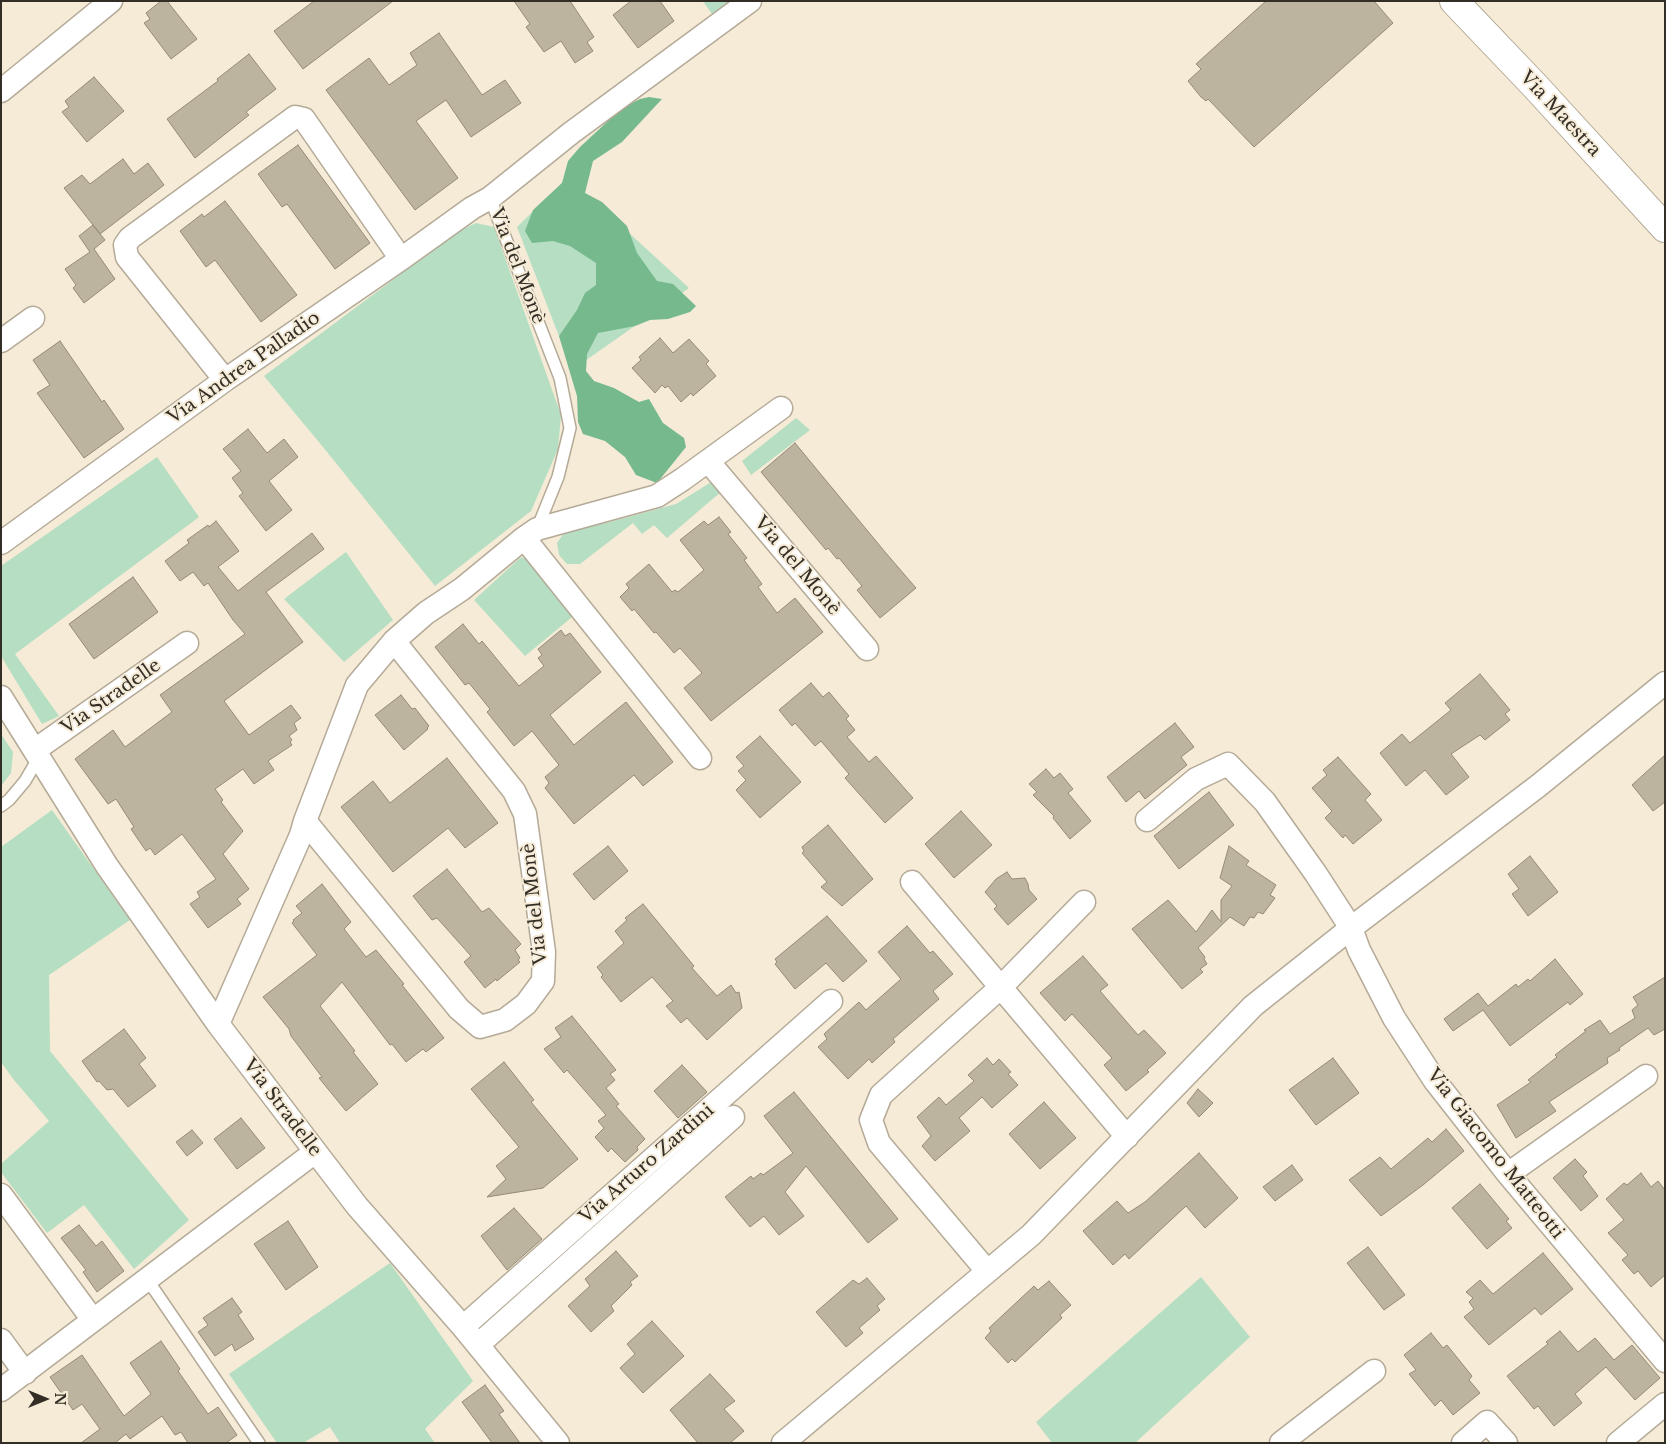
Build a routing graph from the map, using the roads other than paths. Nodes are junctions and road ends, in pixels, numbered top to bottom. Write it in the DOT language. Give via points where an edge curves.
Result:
graph roads {
  1 [pos="111,1"];
  2 [pos="750,1"];
  3 [pos="1454,1"];
  4 [pos="1,91"];
  5 [pos="490,198"];
  6 [pos="1665,228"];
  7 [pos="401,259"];
  8 [pos="33,318"];
  9 [pos="1,341"];
  10 [pos="225,380"];
  11 [pos="781,408"];
  12 [pos="708,461"];
  13 [pos="530,533"];
  14 [pos="1,543"];
  15 [pos="394,641"];
  16 [pos="187,643"];
  17 [pos="867,649"];
  18 [pos="1665,683"];
  19 [pos="1,697"];
  20 [pos="37,754"];
  21 [pos="700,758"];
  22 [pos="1,806"];
  23 [pos="1147,820"];
  24 [pos="305,821"];
  25 [pos="912,882"];
  26 [pos="1084,902"];
  27 [pos="1351,928"];
  28 [pos="1001,987"];
  29 [pos="831,1001"];
  30 [pos="218,1024"];
  31 [pos="1646,1076"];
  32 [pos="733,1117"];
  33 [pos="1127,1137"];
  34 [pos="315,1152"];
  35 [pos="1508,1174"];
  36 [pos="1,1195"];
  37 [pos="987,1271"];
  38 [pos="147,1279"];
  39 [pos="92,1320"];
  40 [pos="463,1327"];
  41 [pos="1,1340"];
  42 [pos="478,1345"];
  43 [pos="1665,1361"];
  44 [pos="1374,1371"];
  45 [pos="25,1373"];
  46 [pos="1,1390"];
  47 [pos="1665,1404"];
  48 [pos="259,1443"];
  49 [pos="558,1443"];
  50 [pos="783,1443"];
  51 [pos="1282,1443"];
  52 [pos="1463,1443"];
  53 [pos="1506,1443"];
  54 [pos="1618,1443"];
  1 -- 4 [label="street"];
  2 -- 5 [label="street, Via del Monè" via="571,133"];
  3 -- 6 [label="main road, Via Maestra"];
  5 -- 7 [label="street, Via Andrea Palladio"];
  5 -- 13 [label="lane, Via del Monè" via="560,378 570,428 558,477"];
  7 -- 10 [label="street, Via Andrea Palladio"];
  7 -- 10 [label="street" via="304,119 295,116 130,238 125,245 127,258"];
  8 -- 9 [label="street"];
  10 -- 14 [label="street, Via Andrea Palladio"];
  11 -- 12 [label="street, Via del Monè"];
  12 -- 13 [label="street, Via del Monè" via="657,496"];
  12 -- 17 [label="street, Via del Monè"];
  13 -- 15 [label="street, Via del Monè"];
  13 -- 21 [label="street"];
  15 -- 24 [label="street, Via del Monè" via="357,685"];
  15 -- 24 [label="street, Via del Monè" via="514,792 525,814 544,952 543,981 526,1004 505,1020 480,1027 458,1009"];
  16 -- 20 [label="street, Via Stradelle"];
  18 -- 27 [label="street" via="1538,786"];
  19 -- 20 [label="street, Via Stradelle"];
  20 -- 22 [label="lane" via="25,780"];
  20 -- 30 [label="street, Via Stradelle" via="107,866"];
  23 -- 27 [label="street, Via Giacomo Matteotti" via="1196,779 1228,764 1265,802"];
  24 -- 30 [label="street, Via del Monè"];
  25 -- 28 [label="street"];
  26 -- 28 [label="street"];
  27 -- 33 [label="street" via="1253,1006"];
  27 -- 35 [label="street, Via Giacomo Matteotti" via="1394,1018 1435,1081"];
  28 -- 33 [label="street"];
  28 -- 37 [label="street" via="882,1095 871,1120 879,1143"];
  29 -- 40 [label="street, Via Arturo Zardini"];
  30 -- 34 [label="street, Via Stradelle"];
  31 -- 35 [label="street"];
  32 -- 42 [label="street, Via Arturo Zardini"];
  33 -- 37 [label="street" via="1031,1235"];
  34 -- 38 [label="street"];
  34 -- 40 [label="street, Via Stradelle" via="357,1206"];
  35 -- 43 [label="street, Via Giacomo Matteotti"];
  36 -- 39 [label="street"];
  37 -- 50 [label="street"];
  38 -- 39 [label="street"];
  38 -- 48 [label="lane"];
  39 -- 45 [label="street"];
  40 -- 42 [label="street, Via Stradelle"];
  41 -- 45 [label="street"];
  42 -- 49 [label="street, Via Stradelle"];
  44 -- 51 [label="street"];
  45 -- 46 [label="street"];
  47 -- 54 [label="street"];
  52 -- 53 [label="street" via="1487,1422"];
}
